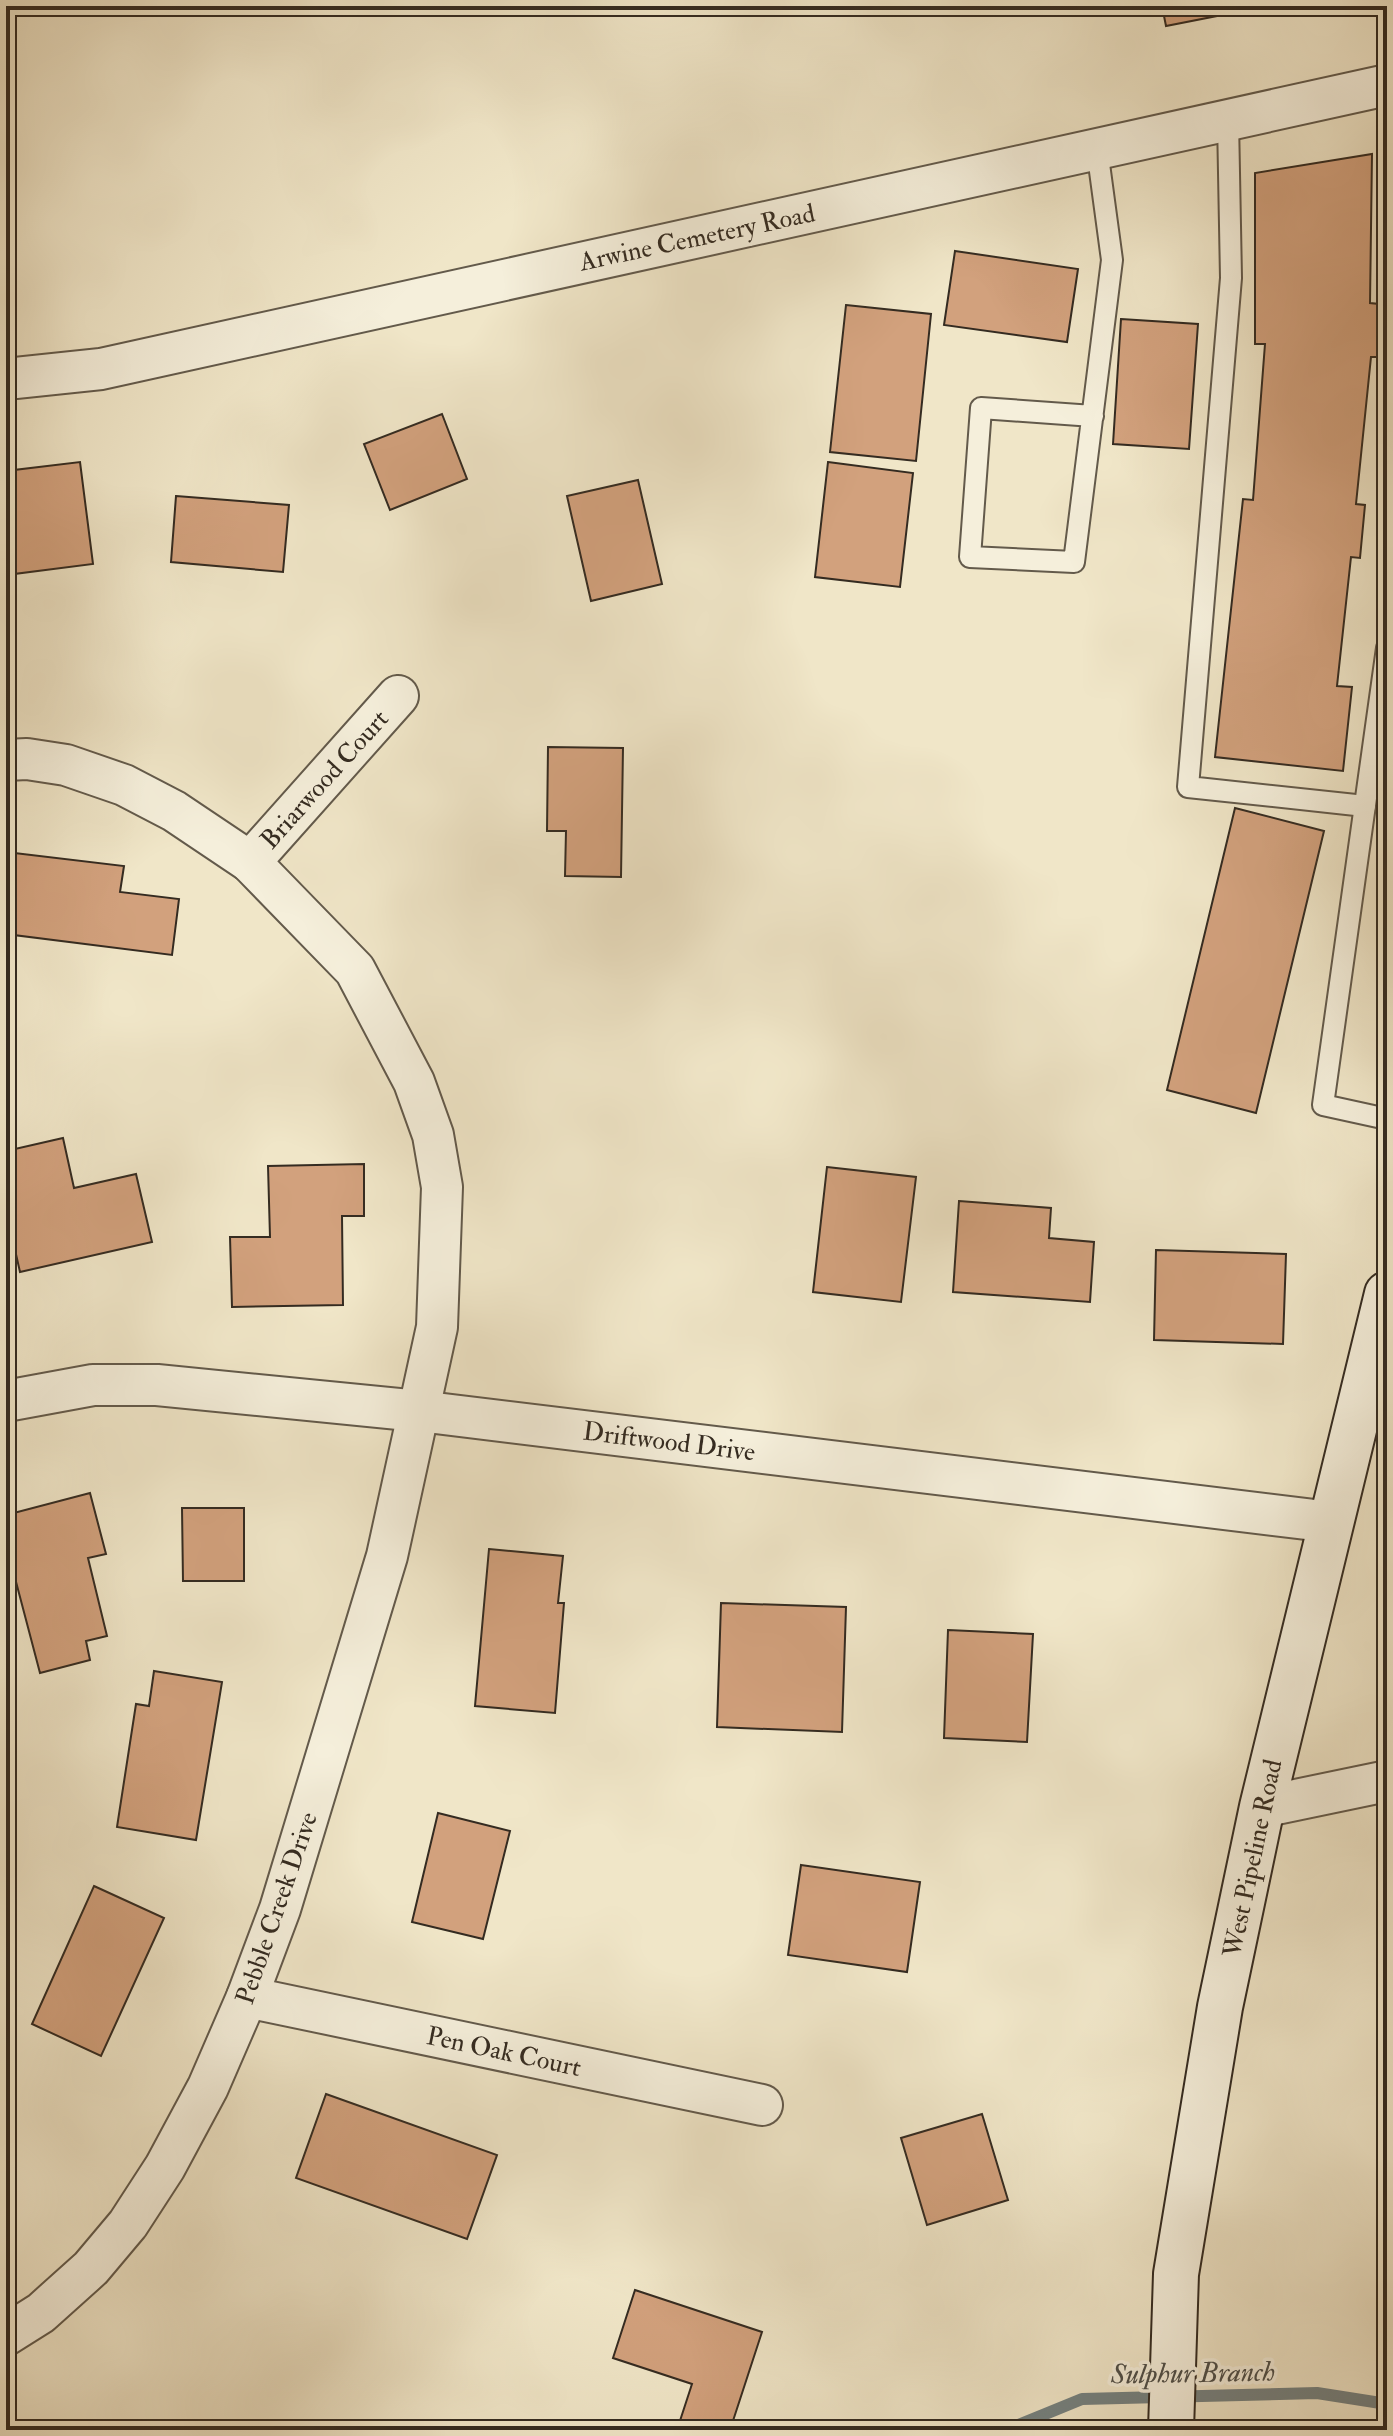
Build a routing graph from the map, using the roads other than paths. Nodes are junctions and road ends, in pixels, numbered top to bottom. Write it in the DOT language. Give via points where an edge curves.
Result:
graph roads {
  1 [pos="1387,85"];
  2 [pos="1228,120"];
  3 [pos="1097,149"];
  4 [pos="6,379"];
  5 [pos="1093,416"];
  6 [pos="1387,648"];
  7 [pos="398,696"];
  8 [pos="1379,758"];
  9 [pos="6,760"];
  10 [pos="1365,806"];
  11 [pos="250,862"];
  12 [pos="1387,1119"];
  13 [pos="1387,1294"];
  14 [pos="6,1401"];
  15 [pos="419,1411"];
  16 [pos="1331,1522"];
  17 [pos="1387,1781"];
  18 [pos="1262,1807"];
  19 [pos="247,1997"];
  20 [pos="762,2105"];
  21 [pos="6,2335"];
  22 [pos="1171,2430"];
  1 -- 2 [label="street, Arwine Cemetery Road"];
  2 -- 3 [label="street, Arwine Cemetery Road"];
  2 -- 10 [label="lane" via="1231,278 1188,787"];
  3 -- 4 [label="street, Arwine Cemetery Road" via="101,369"];
  3 -- 5 [label="lane" via="1112,260"];
  5 -- 5 [label="lane" via="1074,562 970,557 981,408"];
  6 -- 8 [label="lane"];
  7 -- 11 [label="street, Briarwood Court"];
  8 -- 10 [label="lane"];
  9 -- 11 [label="street, Pebble Creek Drive" via="66,765 124,785"];
  10 -- 12 [label="lane" via="1323,1105"];
  11 -- 15 [label="street, Pebble Creek Drive" via="355,970 414,1082 433,1135 442,1187 437,1327"];
  13 -- 16 [label="main road, West Pipeline Road"];
  14 -- 15 [label="street, Driftwood Drive" via="93,1385 157,1385"];
  15 -- 16 [label="street, Driftwood Drive"];
  15 -- 19 [label="street, Pebble Creek Drive" via="387,1556 280,1909"];
  16 -- 18 [label="main road, West Pipeline Road"];
  17 -- 18 [label="street"];
  18 -- 22 [label="main road, West Pipeline Road" via="1220,2007 1176,2274"];
  19 -- 20 [label="street, Pen Oak Court"];
  19 -- 21 [label="street, Pebble Creek Drive" via="208,2087 128,2224 91,2268 41,2313"];
}
